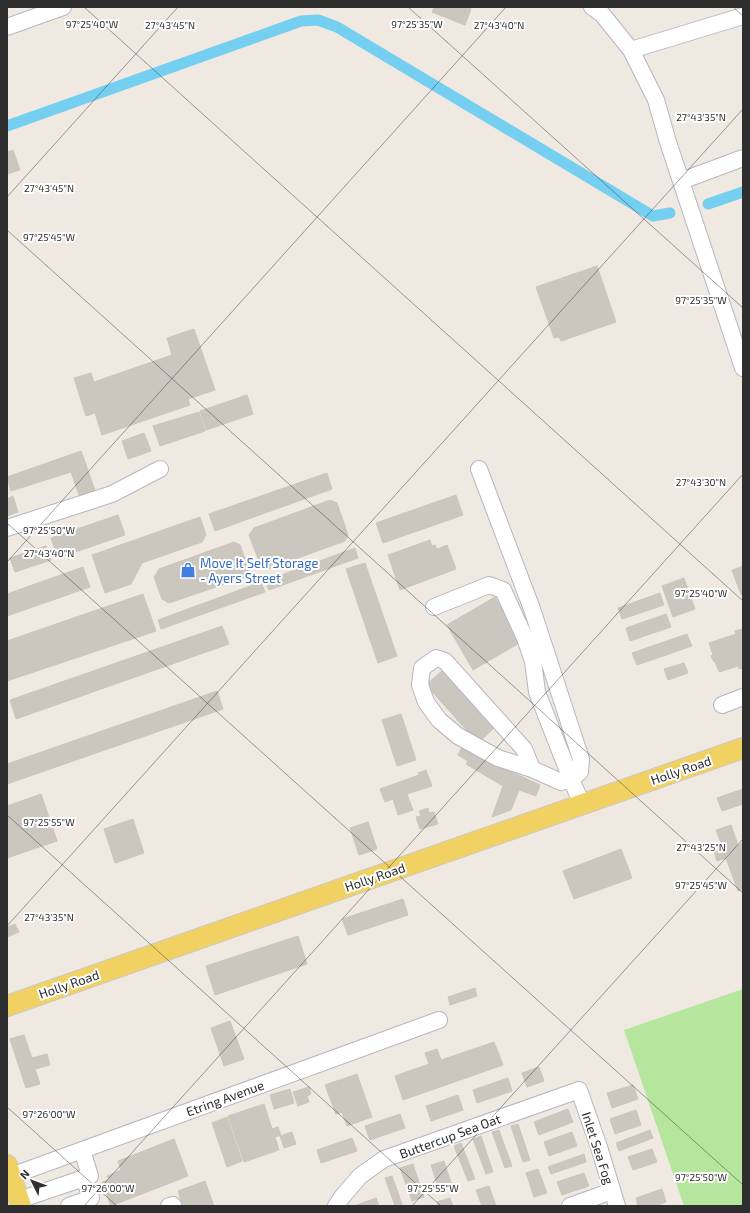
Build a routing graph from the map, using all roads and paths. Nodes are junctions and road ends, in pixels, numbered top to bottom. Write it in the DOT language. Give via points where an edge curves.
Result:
graph roads {
  1 [pos="63,7"];
  2 [pos="592,7"];
  3 [pos="743,16"];
  4 [pos="7,27"];
  5 [pos="631,50"];
  6 [pos="743,158"];
  7 [pos="681,181"];
  8 [pos="737,330"];
  9 [pos="743,368"];
  10 [pos="160,469"];
  11 [pos="479,469"];
  12 [pos="7,528"];
  13 [pos="434,607"];
  14 [pos="743,697"];
  15 [pos="722,705"];
  16 [pos="743,748"];
  17 [pos="532,769"];
  18 [pos="571,780"];
  19 [pos="582,804"];
  20 [pos="7,1006"];
  21 [pos="439,1020"];
  22 [pos="579,1090"];
  23 [pos="82,1150"];
  24 [pos="9,1171"];
  25 [pos="84,1178"];
  26 [pos="615,1199"];
  27 [pos="20,1203"];
  28 [pos="69,1206"];
  29 [pos="336,1206"];
  30 [pos="570,1206"];
  1 -- 4 [label="street"];
  2 -- 5 [label="street" via="602,14"];
  3 -- 5 [label="street"];
  5 -- 7 [label="street" via="656,100"];
  6 -- 7 [label="street"];
  7 -- 8 [label="street"];
  8 -- 9 [label="street"];
  10 -- 12 [label="street" via="112,494"];
  11 -- 18 [label="street" via="532,609 581,759 580,772"];
  13 -- 18 [label="street" via="489,585 503,590 533,660 537,692"];
  14 -- 15 [label="street"];
  16 -- 19 [label="main road, Holly Road"];
  17 -- 17 [label="street" via="498,758 458,736 439,720 426,702 420,686 422,668 436,658 445,661 524,749"];
  17 -- 18 [label="street" via="561,782"];
  18 -- 19 [label="street"];
  19 -- 20 [label="main road, Holly Road"];
  21 -- 23 [label="street, Etring Avenue"];
  22 -- 26 [label="street, Inlet Sea Fog"];
  22 -- 29 [label="street, Buttercup Sea Oat" via="384,1159 360,1176"];
  23 -- 24 [label="street, Etring Avenue"];
  23 -- 25 [label="street" via="90,1176"];
  24 -- 27 [label="main road"];
  25 -- 27 [label="street"];
  25 -- 28 [label="street" via="91,1198"];
  26 -- 30 [label="street"];
}
